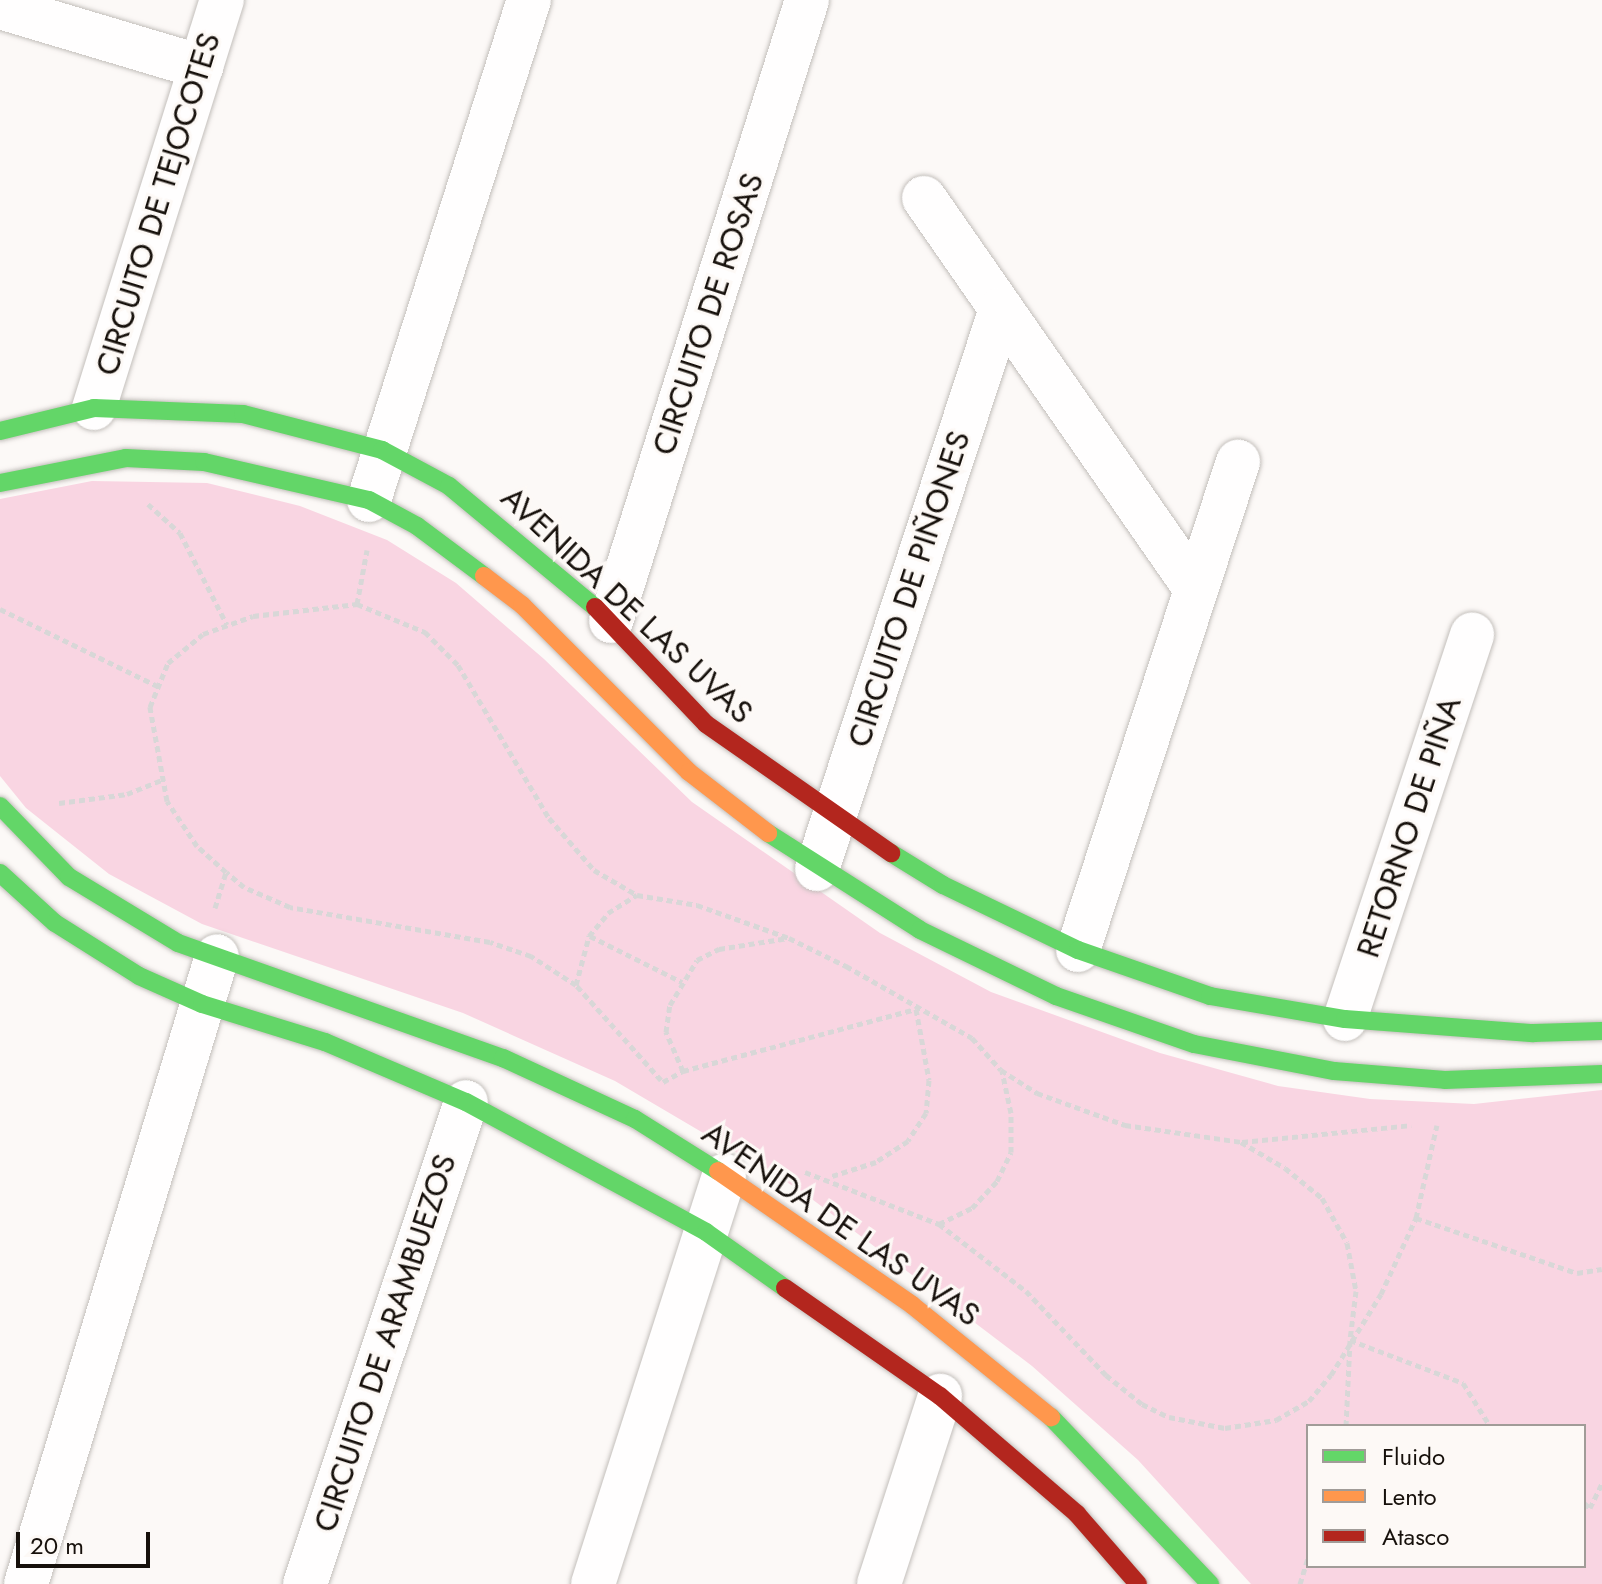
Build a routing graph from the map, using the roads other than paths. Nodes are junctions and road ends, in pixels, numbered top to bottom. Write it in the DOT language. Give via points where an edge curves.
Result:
graph roads {
  1 [pos="222,0"];
  2 [pos="529,0"];
  3 [pos="804,2"];
  4 [pos="0,7"];
  5 [pos="201,67"];
  6 [pos="924,198"];
  7 [pos="1001,309"];
  8 [pos="94,408"];
  9 [pos="0,431"];
  10 [pos="383,451"];
  11 [pos="1238,462"];
  12 [pos="0,483"];
  13 [pos="377,505"];
  14 [pos="1196,589"];
  15 [pos="611,621"];
  16 [pos="1472,634"];
  17 [pos="0,806"];
  18 [pos="834,817"];
  19 [pos="817,869"];
  20 [pos="0,873"];
  21 [pos="1078,950"];
  22 [pos="217,956"];
  23 [pos="202,1004"];
  24 [pos="1345,1019"];
  25 [pos="1602,1031"];
  26 [pos="1527,1056"];
  27 [pos="1602,1074"];
  28 [pos="466,1102"];
  29 [pos="724,1176"];
  30 [pos="706,1232"];
  31 [pos="940,1396"];
  32 [pos="26,1584"];
  33 [pos="305,1584"];
  34 [pos="593,1584"];
  35 [pos="879,1584"];
  36 [pos="1138,1584"];
  37 [pos="1210,1584"];
  1 -- 5 [label="street, CIRCUITO DE TEJOCOTES"];
  2 -- 10 [label="street"];
  3 -- 15 [label="street, CIRCUITO DE ROSAS"];
  4 -- 5 [label="street"];
  5 -- 8 [label="street, CIRCUITO DE TEJOCOTES"];
  6 -- 7 [label="street"];
  7 -- 14 [label="street"];
  7 -- 18 [label="street, CIRCUITO DE PIÑONES"];
  8 -- 9 [label="street, AVENIDA DE LAS UVAS"];
  8 -- 10 [label="street, AVENIDA DE LAS UVAS" via="243,414"];
  10 -- 13 [label="street"];
  10 -- 15 [label="street, AVENIDA DE LAS UVAS" via="449,486"];
  11 -- 14 [label="street"];
  12 -- 13 [label="street, AVENIDA DE LAS UVAS" via="126,458 204,462"];
  13 -- 19 [label="street, AVENIDA DE LAS UVAS" via="417,526 522,605 689,772"];
  14 -- 21 [label="street"];
  15 -- 18 [label="street, AVENIDA DE LAS UVAS" via="706,724"];
  16 -- 24 [label="street, RETORNO DE PIÑA"];
  17 -- 22 [label="street, AVENIDA DE LAS UVAS" via="69,877 178,943"];
  18 -- 19 [label="street, CIRCUITO DE PIÑONES"];
  18 -- 21 [label="street, AVENIDA DE LAS UVAS" via="943,885"];
  19 -- 26 [label="street, AVENIDA DE LAS UVAS" via="920,930 1056,996 1194,1044 1334,1071 1445,1080"];
  20 -- 23 [label="street" via="55,923 139,976"];
  21 -- 24 [label="street, AVENIDA DE LAS UVAS" via="1210,996"];
  22 -- 23 [label="street"];
  22 -- 29 [label="street, AVENIDA DE LAS UVAS" via="503,1058 635,1119"];
  23 -- 28 [label="street" via="325,1042"];
  23 -- 32 [label="street"];
  24 -- 26 [label="street, AVENIDA DE LAS UVAS"];
  25 -- 26 [label="street, AVENIDA DE LAS UVAS"];
  26 -- 27 [label="street, AVENIDA DE LAS UVAS"];
  28 -- 30 [label="street"];
  28 -- 33 [label="street, CIRCUITO DE ARAMBUEZOS"];
  29 -- 30 [label="street"];
  29 -- 37 [label="street, AVENIDA DE LAS UVAS" via="912,1305 1047,1413"];
  30 -- 31 [label="street"];
  30 -- 34 [label="street"];
  31 -- 35 [label="street"];
  31 -- 36 [label="street" via="1077,1514"];
}
